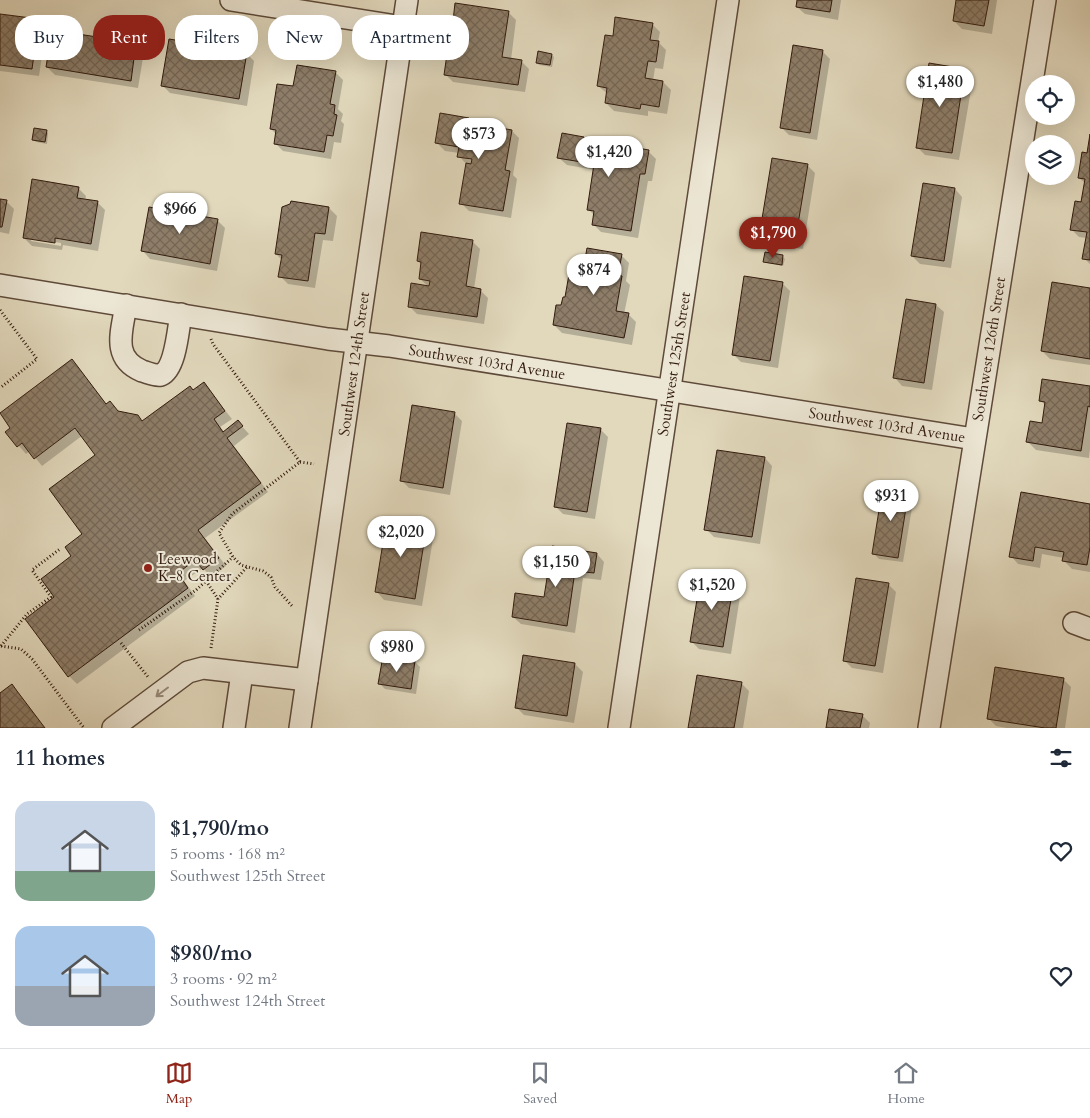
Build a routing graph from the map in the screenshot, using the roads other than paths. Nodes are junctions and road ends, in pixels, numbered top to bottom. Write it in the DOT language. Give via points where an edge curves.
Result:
graph roads {
  1 [pos="230,0"];
  2 [pos="407,0"];
  3 [pos="728,0"];
  4 [pos="1045,0"];
  5 [pos="405,15"];
  6 [pos="352,19"];
  7 [pos="398,60"];
  8 [pos="0,285"];
  9 [pos="126,305"];
  10 [pos="181,314"];
  11 [pos="357,342"];
  12 [pos="670,390"];
  13 [pos="974,439"];
  14 [pos="242,673"];
  15 [pos="307,680"];
  16 [pos="113,728"];
  17 [pos="234,728"];
  18 [pos="300,728"];
  19 [pos="619,728"];
  20 [pos="929,728"];
  1 -- 6 [label="street"];
  2 -- 5 [label="street, Southwest 124th Street"];
  3 -- 12 [label="street, Southwest 125th Street"];
  4 -- 13 [label="street, Southwest 126th Street"];
  7 -- 11 [label="street, Southwest 124th Street"];
  8 -- 9 [label="street, Southwest 103rd Avenue"];
  9 -- 10 [label="street, Southwest 103rd Avenue"];
  9 -- 10 [label="street" via="120,344 122,354 137,368 153,375 162,375 168,370"];
  10 -- 11 [label="street, Southwest 103rd Avenue"];
  11 -- 12 [label="street, Southwest 103rd Avenue"];
  11 -- 15 [label="street, Southwest 124th Street"];
  12 -- 13 [label="street, Southwest 103rd Avenue"];
  12 -- 19 [label="street, Southwest 125th Street"];
  13 -- 20 [label="street, Southwest 126th Street"];
  14 -- 15 [label="street"];
  14 -- 16 [label="street, one-way" via="194,669"];
  14 -- 17 [label="street"];
  15 -- 18 [label="street, Southwest 124th Street"];
}
